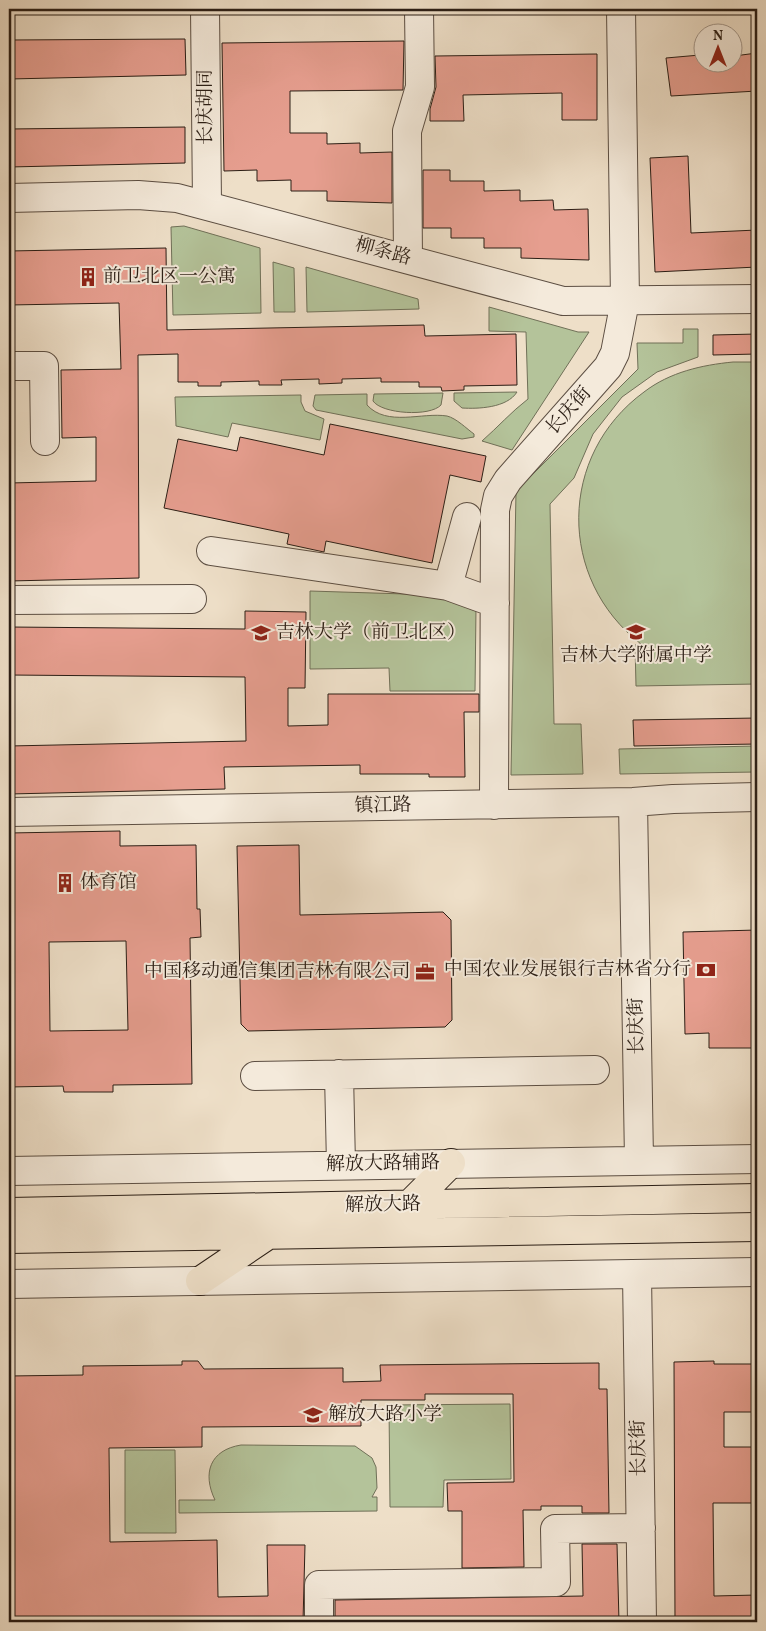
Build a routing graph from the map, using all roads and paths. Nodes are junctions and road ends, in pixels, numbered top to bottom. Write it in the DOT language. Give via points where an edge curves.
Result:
graph roads {
  1 [pos="205,9"];
  2 [pos="419,9"];
  3 [pos="621,9"];
  4 [pos="9,198"];
  5 [pos="207,204"];
  6 [pos="408,259"];
  7 [pos="757,299"];
  8 [pos="625,301"];
  9 [pos="9,366"];
  10 [pos="45,441"];
  11 [pos="467,517"];
  12 [pos="210,552"];
  13 [pos="448,586"];
  14 [pos="192,599"];
  15 [pos="9,600"];
  16 [pos="495,603"];
  17 [pos="757,797"];
  18 [pos="633,802"];
  19 [pos="494,805"];
  20 [pos="9,812"];
  21 [pos="595,1070"];
  22 [pos="339,1074"];
  23 [pos="255,1076"];
  24 [pos="757,1159"];
  25 [pos="639,1160"];
  26 [pos="451,1163"];
  27 [pos="341,1165"];
  28 [pos="9,1171"];
  29 [pos="757,1198"];
  30 [pos="410,1204"];
  31 [pos="9,1212"];
  32 [pos="757,1227"];
  33 [pos="268,1235"];
  34 [pos="9,1239"];
  35 [pos="757,1272"];
  36 [pos="636,1274"];
  37 [pos="200,1281"];
  38 [pos="9,1284"];
  39 [pos="641,1528"];
  40 [pos="319,1622"];
  41 [pos="642,1622"];
  1 -- 5 [label="street, 长庆胡同"];
  2 -- 6 [label="street" via="420,87 407,131"];
  3 -- 8 [label="street, 长庆街"];
  4 -- 5 [label="street, 柳条路" via="159,195"];
  5 -- 6 [label="street, 柳条路"];
  6 -- 8 [label="street, 柳条路" via="563,300"];
  7 -- 8 [label="street, 柳条路"];
  8 -- 16 [label="street, 长庆街" via="615,353 608,367 508,480 498,496"];
  9 -- 10 [label="street" via="44,366"];
  11 -- 13 [label="street"];
  12 -- 13 [label="street"];
  13 -- 16 [label="street"];
  14 -- 15 [label="street"];
  16 -- 19 [label="street, 长庆街"];
  17 -- 18 [label="street, 镇江路"];
  18 -- 19 [label="street, 镇江路"];
  18 -- 25 [label="street, 长庆街"];
  19 -- 20 [label="street, 镇江路"];
  21 -- 22 [label="street"];
  22 -- 23 [label="street"];
  22 -- 27 [label="street"];
  24 -- 25 [label="street, 解放大路辅路"];
  25 -- 26 [label="street, 解放大路辅路"];
  26 -- 27 [label="street, 解放大路辅路"];
  26 -- 30 [label="main road"];
  27 -- 28 [label="street, 解放大路辅路"];
  29 -- 30 [label="main road, 解放大路"];
  30 -- 31 [label="main road, 解放大路"];
  32 -- 33 [label="main road, 解放大路"];
  33 -- 34 [label="main road, 解放大路"];
  33 -- 37 [label="main road"];
  35 -- 36 [label="street"];
  36 -- 37 [label="street"];
  36 -- 39 [label="street, 长庆街"];
  37 -- 38 [label="street"];
  39 -- 40 [label="street" via="555,1529 556,1582 319,1585"];
  39 -- 41 [label="street, 长庆街"];
}
